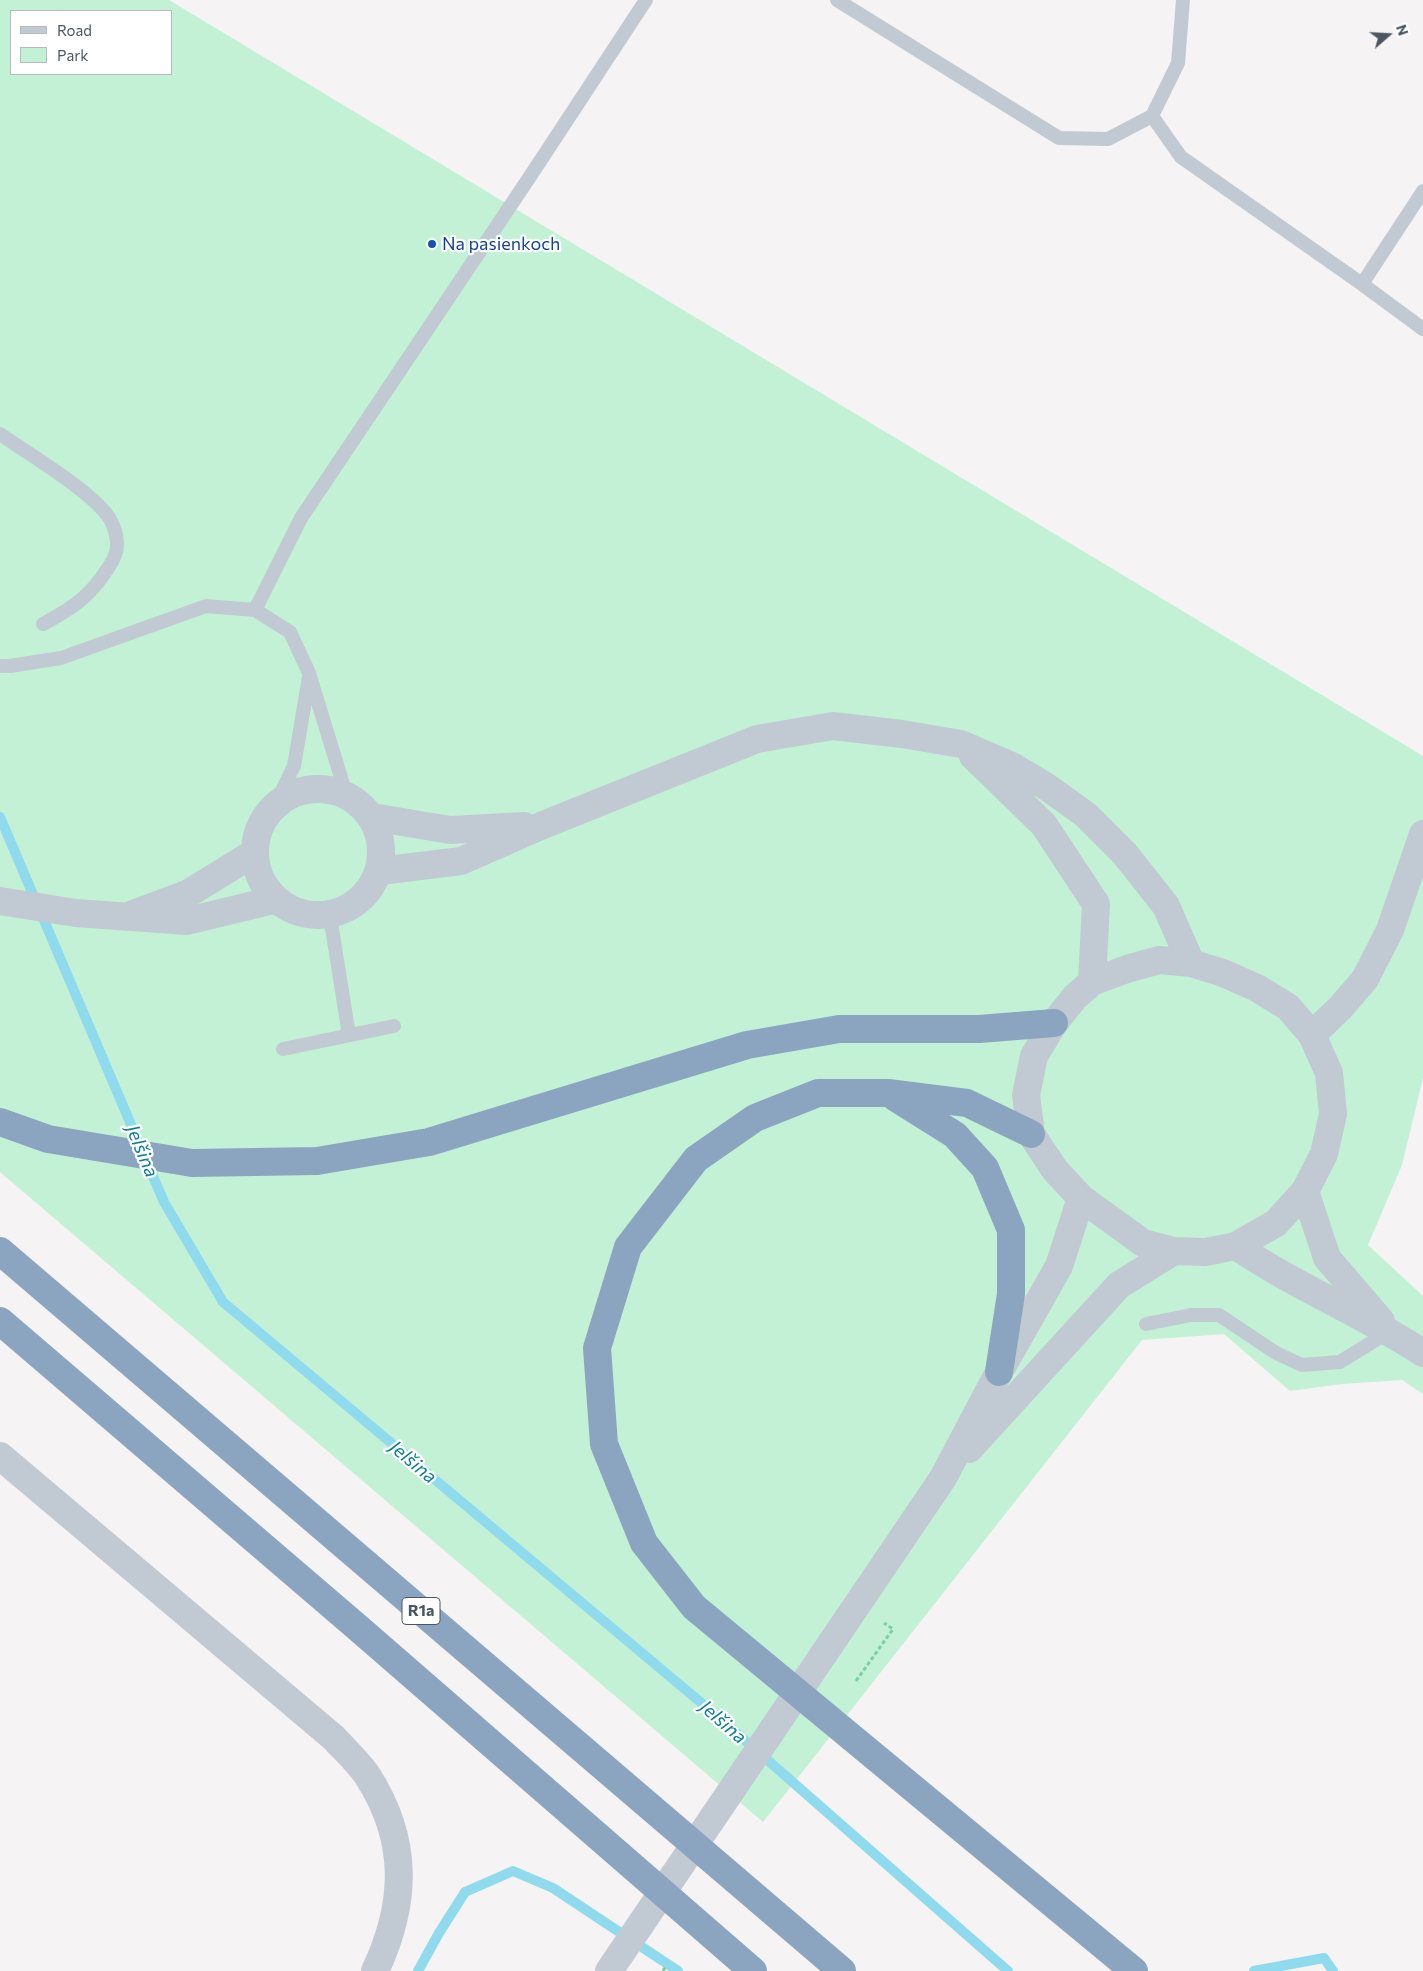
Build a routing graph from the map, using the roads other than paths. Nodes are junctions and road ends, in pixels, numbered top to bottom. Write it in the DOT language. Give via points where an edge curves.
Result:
graph roads {
  1 [pos="646,0"];
  2 [pos="838,0"];
  3 [pos="1183,0"];
  4 [pos="1152,116"];
  5 [pos="1423,191"];
  6 [pos="1362,284"];
  7 [pos="1423,329"];
  8 [pos="0,434"];
  9 [pos="255,610"];
  10 [pos="43,624"];
  11 [pos="0,666"];
  12 [pos="309,674"];
  13 [pos="962,744"];
  14 [pos="346,794"];
  15 [pos="276,803"];
  16 [pos="372,817"];
  17 [pos="543,825"];
  18 [pos="1423,834"];
  19 [pos="254,853"];
  20 [pos="380,871"];
  21 [pos="274,900"];
  22 [pos="0,901"];
  23 [pos="330,916"];
  24 [pos="123,917"];
  25 [pos="1191,963"];
  26 [pos="1092,982"];
  27 [pos="1054,1023"];
  28 [pos="394,1026"];
  29 [pos="349,1035"];
  30 [pos="1312,1035"];
  31 [pos="283,1049"];
  32 [pos="888,1093"];
  33 [pos="0,1122"];
  34 [pos="1032,1134"];
  35 [pos="1305,1191"];
  36 [pos="1081,1198"];
  37 [pos="1236,1246"];
  38 [pos="0,1251"];
  39 [pos="1174,1251"];
  40 [pos="0,1321"];
  41 [pos="1146,1324"];
  42 [pos="1390,1331"];
  43 [pos="1423,1353"];
  44 [pos="999,1372"];
  45 [pos="0,1456"];
  46 [pos="943,1478"];
  47 [pos="617,1960"];
  48 [pos="744,1966"];
  49 [pos="376,1971"];
  50 [pos="842,1971"];
  51 [pos="1134,1971"];
  1 -- 9 [label="lane" via="301,518"];
  2 -- 4 [label="lane" via="1059,138 1108,139"];
  3 -- 4 [label="lane" via="1178,63"];
  4 -- 6 [label="lane" via="1181,158"];
  5 -- 6 [label="lane"];
  6 -- 7 [label="lane"];
  8 -- 10 [label="lane" via="101,507 111,521 118,544 112,564 95,588 72,609"];
  9 -- 11 [label="lane" via="206,606 61,658"];
  9 -- 12 [label="lane" via="290,632"];
  12 -- 14 [label="lane"];
  12 -- 15 [label="lane" via="294,766"];
  13 -- 17 [label="street" via="834,726 757,739"];
  13 -- 25 [label="street" via="1012,766 1086,814 1125,854 1166,906"];
  13 -- 26 [label="street" via="1044,825 1096,904"];
  14 -- 15 [label="street" via="322,788 297,791"];
  14 -- 16 [label="street"];
  15 -- 19 [label="street" via="259,826"];
  16 -- 17 [label="street" via="450,830"];
  16 -- 20 [label="street" via="381,843"];
  17 -- 20 [label="street" via="461,860"];
  18 -- 30 [label="street" via="1390,930 1365,979"];
  19 -- 21 [label="street" via="259,878"];
  19 -- 24 [label="street" via="189,893"];
  20 -- 23 [label="street" via="369,891 352,907"];
  21 -- 23 [label="street" via="300,914"];
  21 -- 24 [label="street" via="187,921"];
  22 -- 24 [label="street"];
  23 -- 29 [label="lane"];
  25 -- 26 [label="street" via="1159,960"];
  25 -- 30 [label="street" via="1257,988 1288,1007"];
  26 -- 27 [label="street" via="1074,997"];
  27 -- 33 [label="highway" via="979,1029 838,1029 747,1045 429,1142 317,1161 192,1163 48,1139"];
  27 -- 34 [label="street" via="1034,1056 1026,1095"];
  28 -- 29 [label="lane"];
  29 -- 31 [label="lane"];
  30 -- 35 [label="street" via="1328,1073 1333,1114 1324,1154"];
  32 -- 34 [label="highway" via="967,1103"];
  32 -- 44 [label="highway" via="955,1135 985,1168 1012,1230 1011,1294"];
  32 -- 51 [label="highway" via="818,1093 755,1118 696,1159 628,1247 597,1348 604,1444 644,1544 694,1607"];
  34 -- 36 [label="street" via="1054,1170"];
  35 -- 37 [label="street" via="1276,1223"];
  35 -- 42 [label="street" via="1327,1258"];
  36 -- 39 [label="street" via="1143,1243"];
  36 -- 44 [label="street" via="1059,1266"];
  37 -- 39 [label="street" via="1205,1252"];
  37 -- 42 [label="street" via="1269,1269"];
  38 -- 50 [label="highway, R1a"];
  39 -- 46 [label="street" via="1118,1284"];
  40 -- 48 [label="highway" via="350,1620"];
  41 -- 42 [label="lane" via="1191,1315 1219,1315 1276,1353 1302,1365 1340,1362"];
  42 -- 43 [label="street"];
  44 -- 46 [label="street"];
  45 -- 49 [label="street" via="334,1738 366,1774 387,1811 397,1842 400,1879 395,1921"];
  46 -- 47 [label="street"];
}
